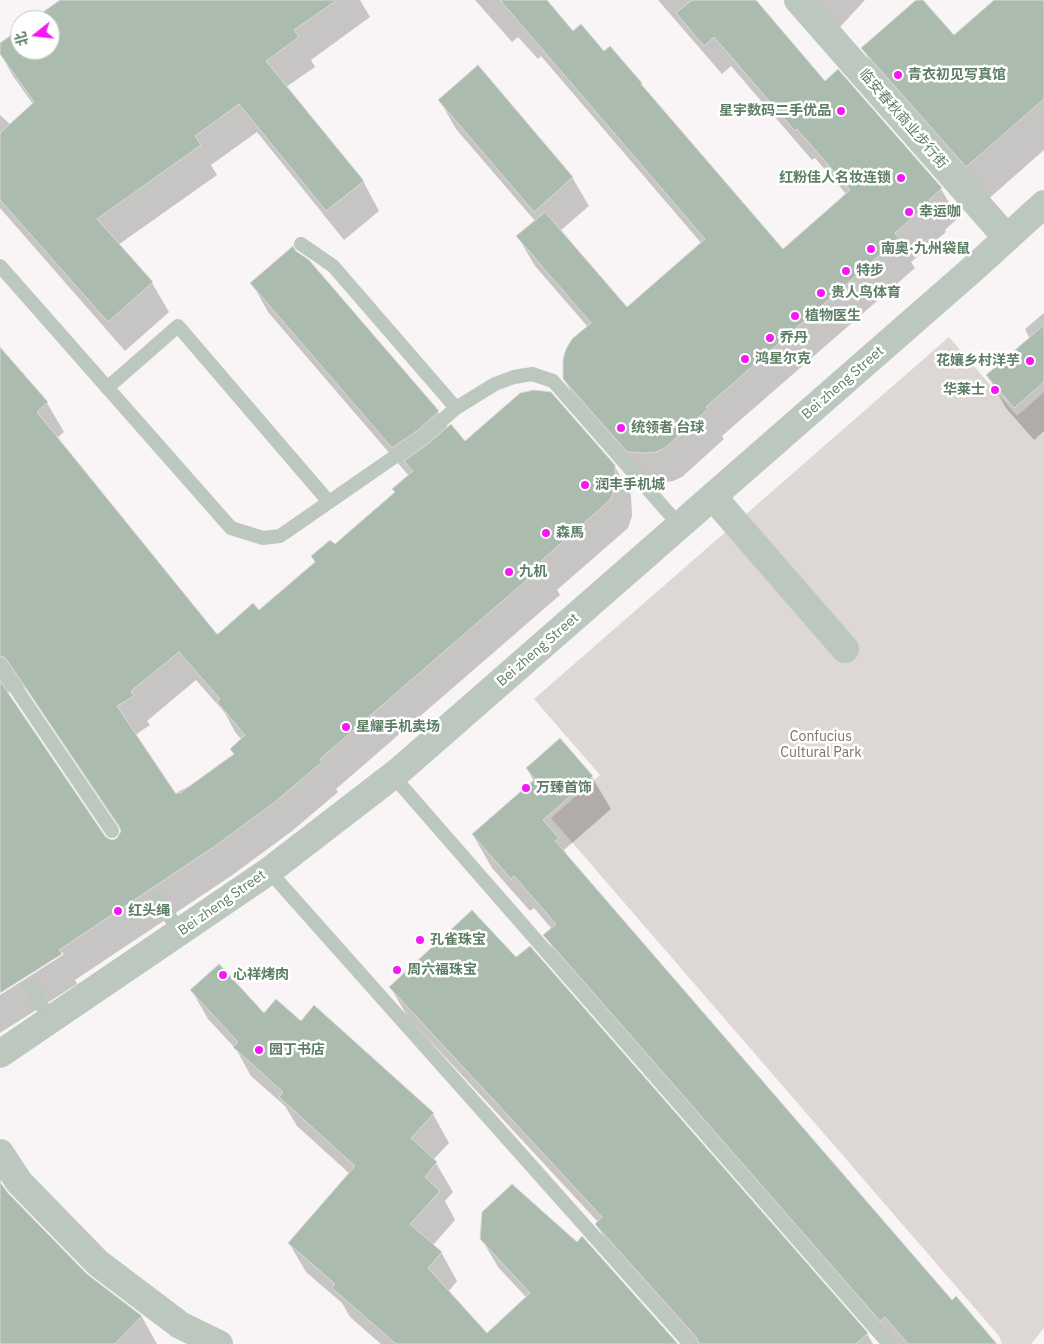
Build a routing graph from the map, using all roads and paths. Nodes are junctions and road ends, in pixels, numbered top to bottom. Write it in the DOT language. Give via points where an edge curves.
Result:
graph roads {
  1 [pos="809,4"];
  2 [pos="1044,204"];
  3 [pos="1007,238"];
  4 [pos="301,244"];
  5 [pos="0,266"];
  6 [pos="107,388"];
  7 [pos="456,408"];
  8 [pos="713,497"];
  9 [pos="329,502"];
  10 [pos="680,526"];
  11 [pos="844,649"];
  12 [pos="0,665"];
  13 [pos="393,776"];
  14 [pos="112,831"];
  15 [pos="269,870"];
  16 [pos="158,900"];
  17 [pos="180,932"];
  18 [pos="29,986"];
  19 [pos="51,1020"];
  20 [pos="0,1054"];
  21 [pos="0,1153"];
  22 [pos="219,1344"];
  23 [pos="690,1344"];
  24 [pos="889,1344"];
  1 -- 3 [label="street, 临安春秋商业步行街"];
  2 -- 3 [label="street, Bei zheng Street"];
  3 -- 8 [label="street, Bei zheng Street"];
  4 -- 7 [label="lane" via="333,266"];
  5 -- 6 [label="lane"];
  6 -- 9 [label="lane" via="231,528 263,538 280,536"];
  6 -- 9 [label="lane" via="178,326"];
  7 -- 9 [label="lane" via="423,437"];
  7 -- 10 [label="lane" via="495,384 514,377 532,374 553,381"];
  8 -- 10 [label="street, Bei zheng Street"];
  8 -- 11 [label="street"];
  10 -- 13 [label="street, Bei zheng Street"];
  12 -- 14 [label="lane"];
  13 -- 15 [label="street, Bei zheng Street"];
  13 -- 24 [label="lane"];
  15 -- 17 [label="street, Bei zheng Street"];
  15 -- 23 [label="lane"];
  16 -- 17 [label="lane"];
  17 -- 19 [label="street, Bei zheng Street"];
  18 -- 19 [label="lane"];
  19 -- 20 [label="street, Bei zheng Street"];
  21 -- 22 [label="street" via="19,1182 98,1263 180,1325"];
}
